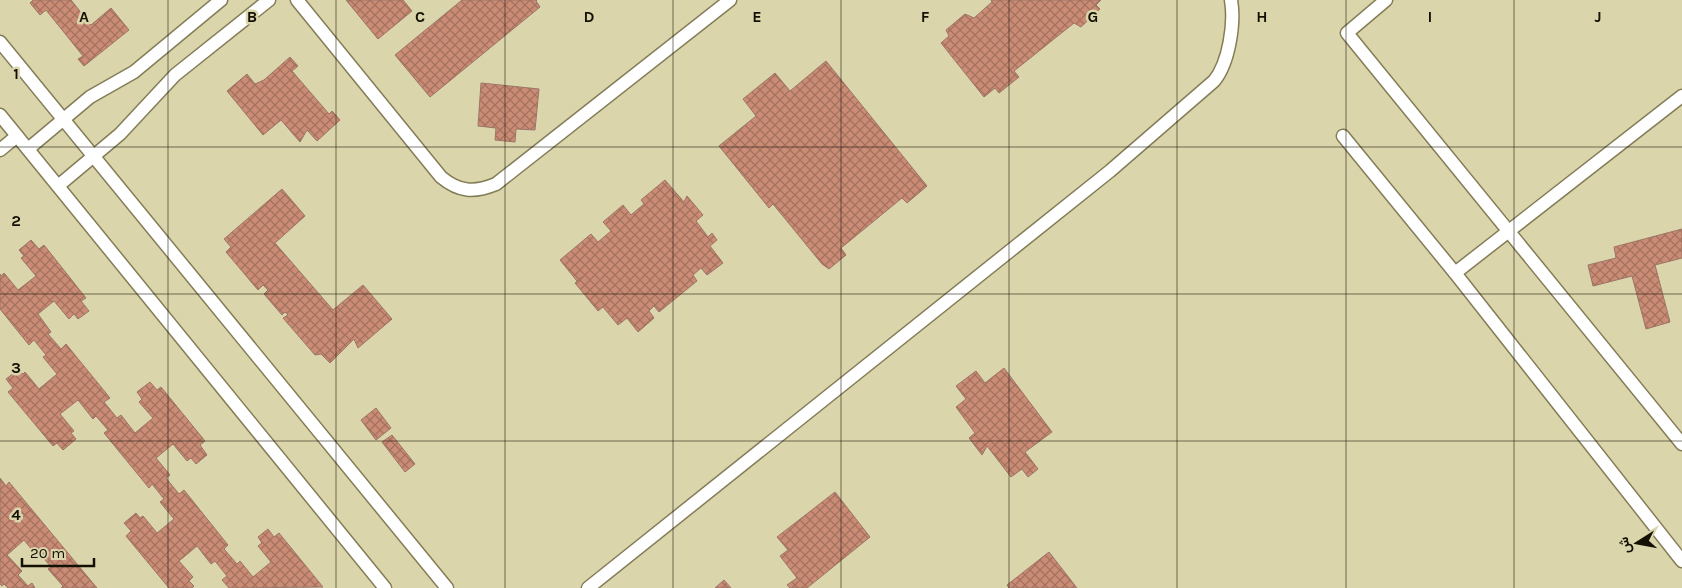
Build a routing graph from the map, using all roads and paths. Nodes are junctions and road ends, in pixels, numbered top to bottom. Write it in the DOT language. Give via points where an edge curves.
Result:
graph roads {
  1 [pos="221,0"];
  2 [pos="269,0"];
  3 [pos="297,0"];
  4 [pos="730,0"];
  5 [pos="1231,0"];
  6 [pos="1386,0"];
  7 [pos="0,42"];
  8 [pos="1682,96"];
  9 [pos="0,115"];
  10 [pos="63,119"];
  11 [pos="18,136"];
  12 [pos="1342,136"];
  13 [pos="0,150"];
  14 [pos="28,150"];
  15 [pos="94,156"];
  16 [pos="58,186"];
  17 [pos="1509,231"];
  18 [pos="1454,273"];
  19 [pos="1682,444"];
  20 [pos="1682,562"];
  21 [pos="385,588"];
  22 [pos="447,588"];
  23 [pos="588,588"];
  1 -- 10 [label="lane" via="134,72 90,97"];
  2 -- 15 [label="lane" via="175,75 120,134"];
  3 -- 4 [label="lane" via="441,178 450,185 474,190 496,184"];
  5 -- 23 [label="lane" via="1227,58 1214,81 1110,171"];
  6 -- 17 [label="lane" via="1348,33"];
  7 -- 10 [label="lane"];
  8 -- 17 [label="lane"];
  9 -- 11 [label="lane"];
  10 -- 14 [label="lane"];
  10 -- 15 [label="lane"];
  11 -- 13 [label="lane"];
  11 -- 14 [label="lane"];
  12 -- 18 [label="lane"];
  14 -- 16 [label="lane"];
  15 -- 16 [label="lane"];
  15 -- 22 [label="lane"];
  16 -- 21 [label="lane"];
  17 -- 18 [label="lane"];
  17 -- 19 [label="lane"];
  18 -- 20 [label="lane"];
}
